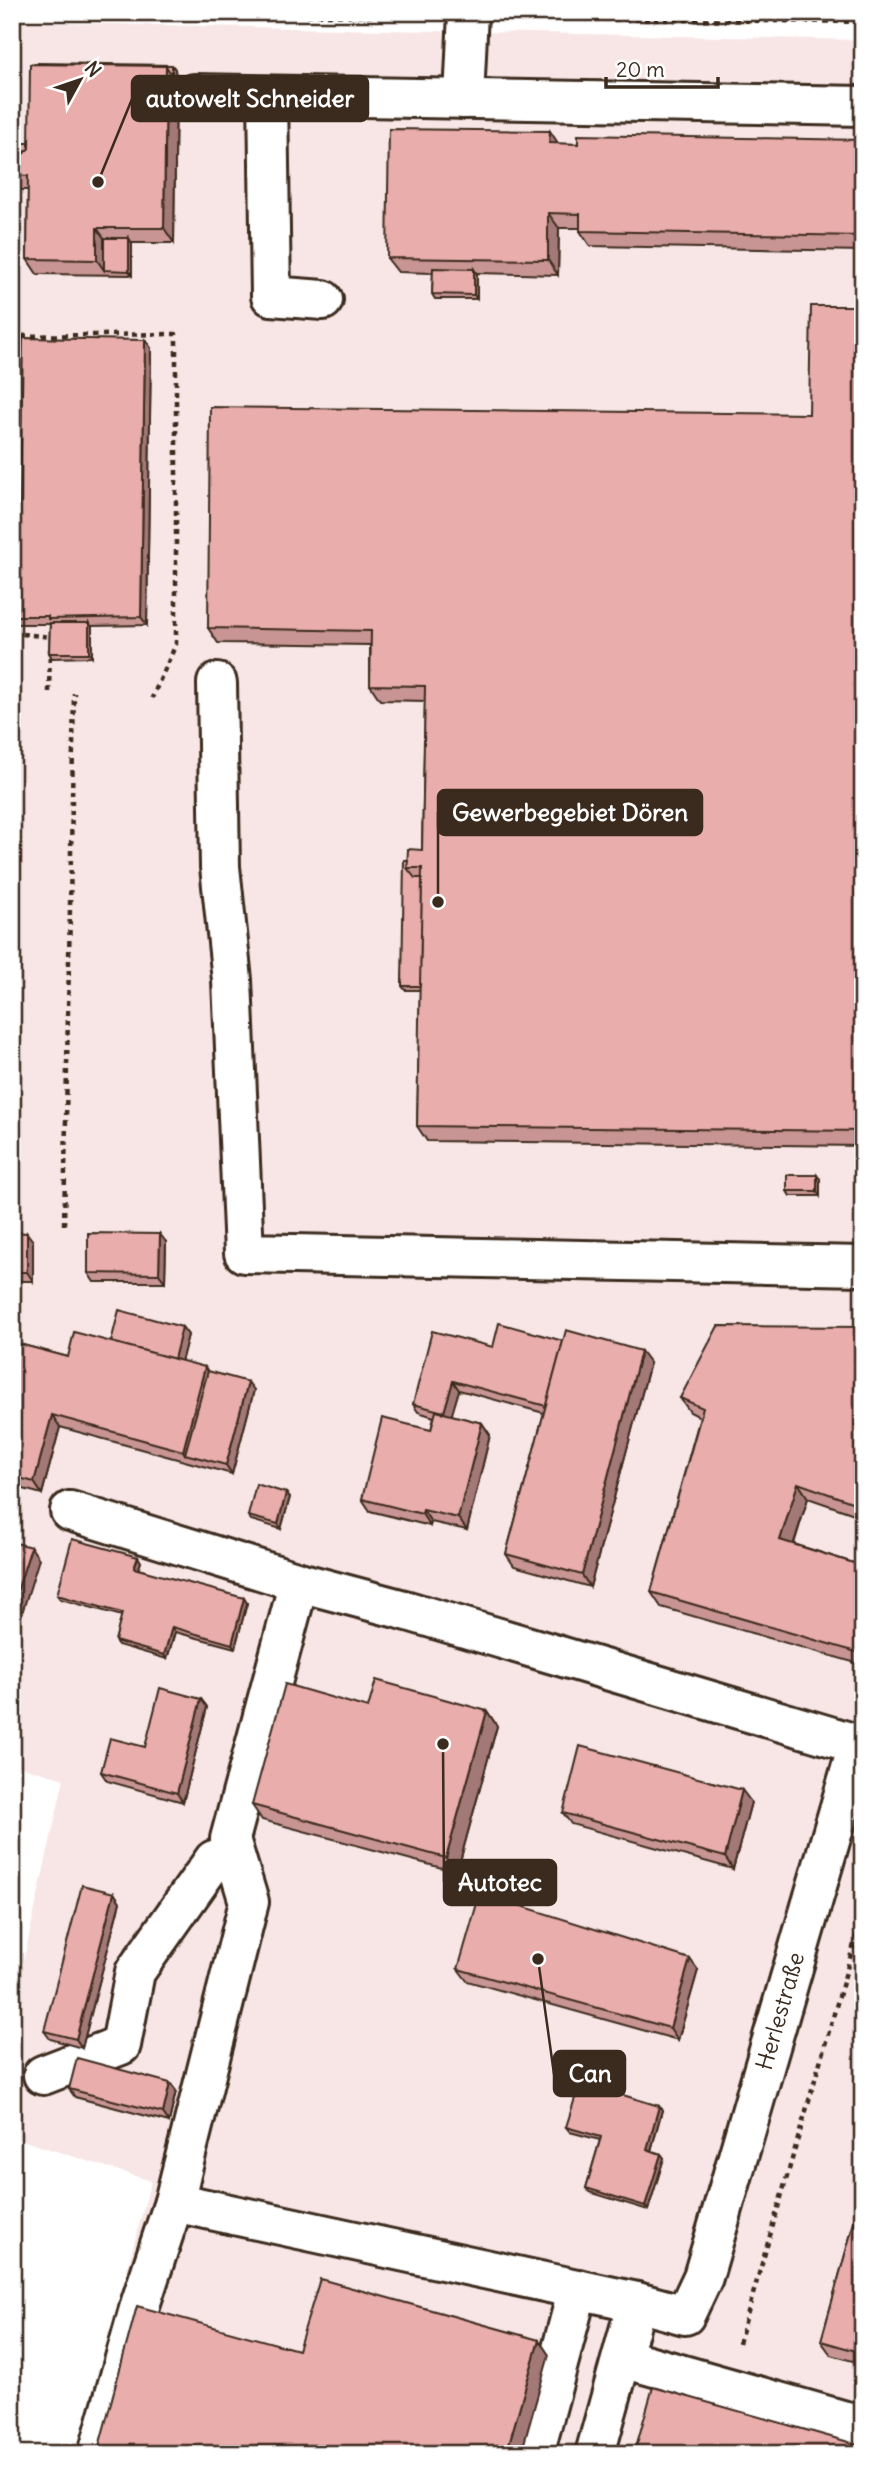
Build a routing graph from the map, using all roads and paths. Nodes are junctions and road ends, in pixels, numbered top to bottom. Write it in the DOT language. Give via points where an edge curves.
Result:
graph roads {
  1 [pos="177,12"];
  2 [pos="468,15"];
  3 [pos="863,22"];
  4 [pos="194,94"];
  5 [pos="268,96"];
  6 [pos="464,99"];
  7 [pos="863,106"];
  8 [pos="323,300"];
  9 [pos="12,336"];
  10 [pos="12,634"];
  11 [pos="217,683"];
  12 [pos="49,692"];
  13 [pos="74,693"];
  14 [pos="152,698"];
  15 [pos="64,1225"];
  16 [pos="863,1266"];
  17 [pos="70,1511"];
  18 [pos="299,1582"];
  19 [pos="860,1746"];
  20 [pos="234,1854"];
  21 [pos="863,1913"];
  22 [pos="43,2074"];
  23 [pos="174,2202"];
  24 [pos="579,2289"];
  25 [pos="637,2302"];
  26 [pos="738,2343"];
  27 [pos="623,2358"];
  28 [pos="863,2426"];
  29 [pos="99,2454"];
  30 [pos="534,2454"];
  31 [pos="596,2454"];
  1 -- 2 [label="path"];
  2 -- 3 [label="path"];
  2 -- 6 [label="street"];
  4 -- 5 [label="street"];
  5 -- 6 [label="street"];
  5 -- 8 [label="street" via="271,296"];
  6 -- 7 [label="street"];
  9 -- 14 [label="path" via="176,334 176,644"];
  10 -- 12 [label="path" via="51,635"];
  11 -- 16 [label="street" via="220,867 232,980 244,1253"];
  13 -- 15 [label="path"];
  17 -- 18 [label="street, Herlestraße"];
  18 -- 19 [label="street, Herlestraße"];
  18 -- 20 [label="street" via="230,1839"];
  19 -- 25 [label="street, Herlestraße" via="703,2277 685,2315"];
  20 -- 22 [label="street" via="214,1860 135,1972 121,2045"];
  20 -- 23 [label="street" via="249,1902"];
  21 -- 26 [label="path"];
  23 -- 24 [label="street"];
  23 -- 29 [label="street"];
  24 -- 25 [label="street"];
  24 -- 30 [label="street"];
  25 -- 27 [label="street"];
  27 -- 28 [label="street"];
  27 -- 31 [label="street"];
}
